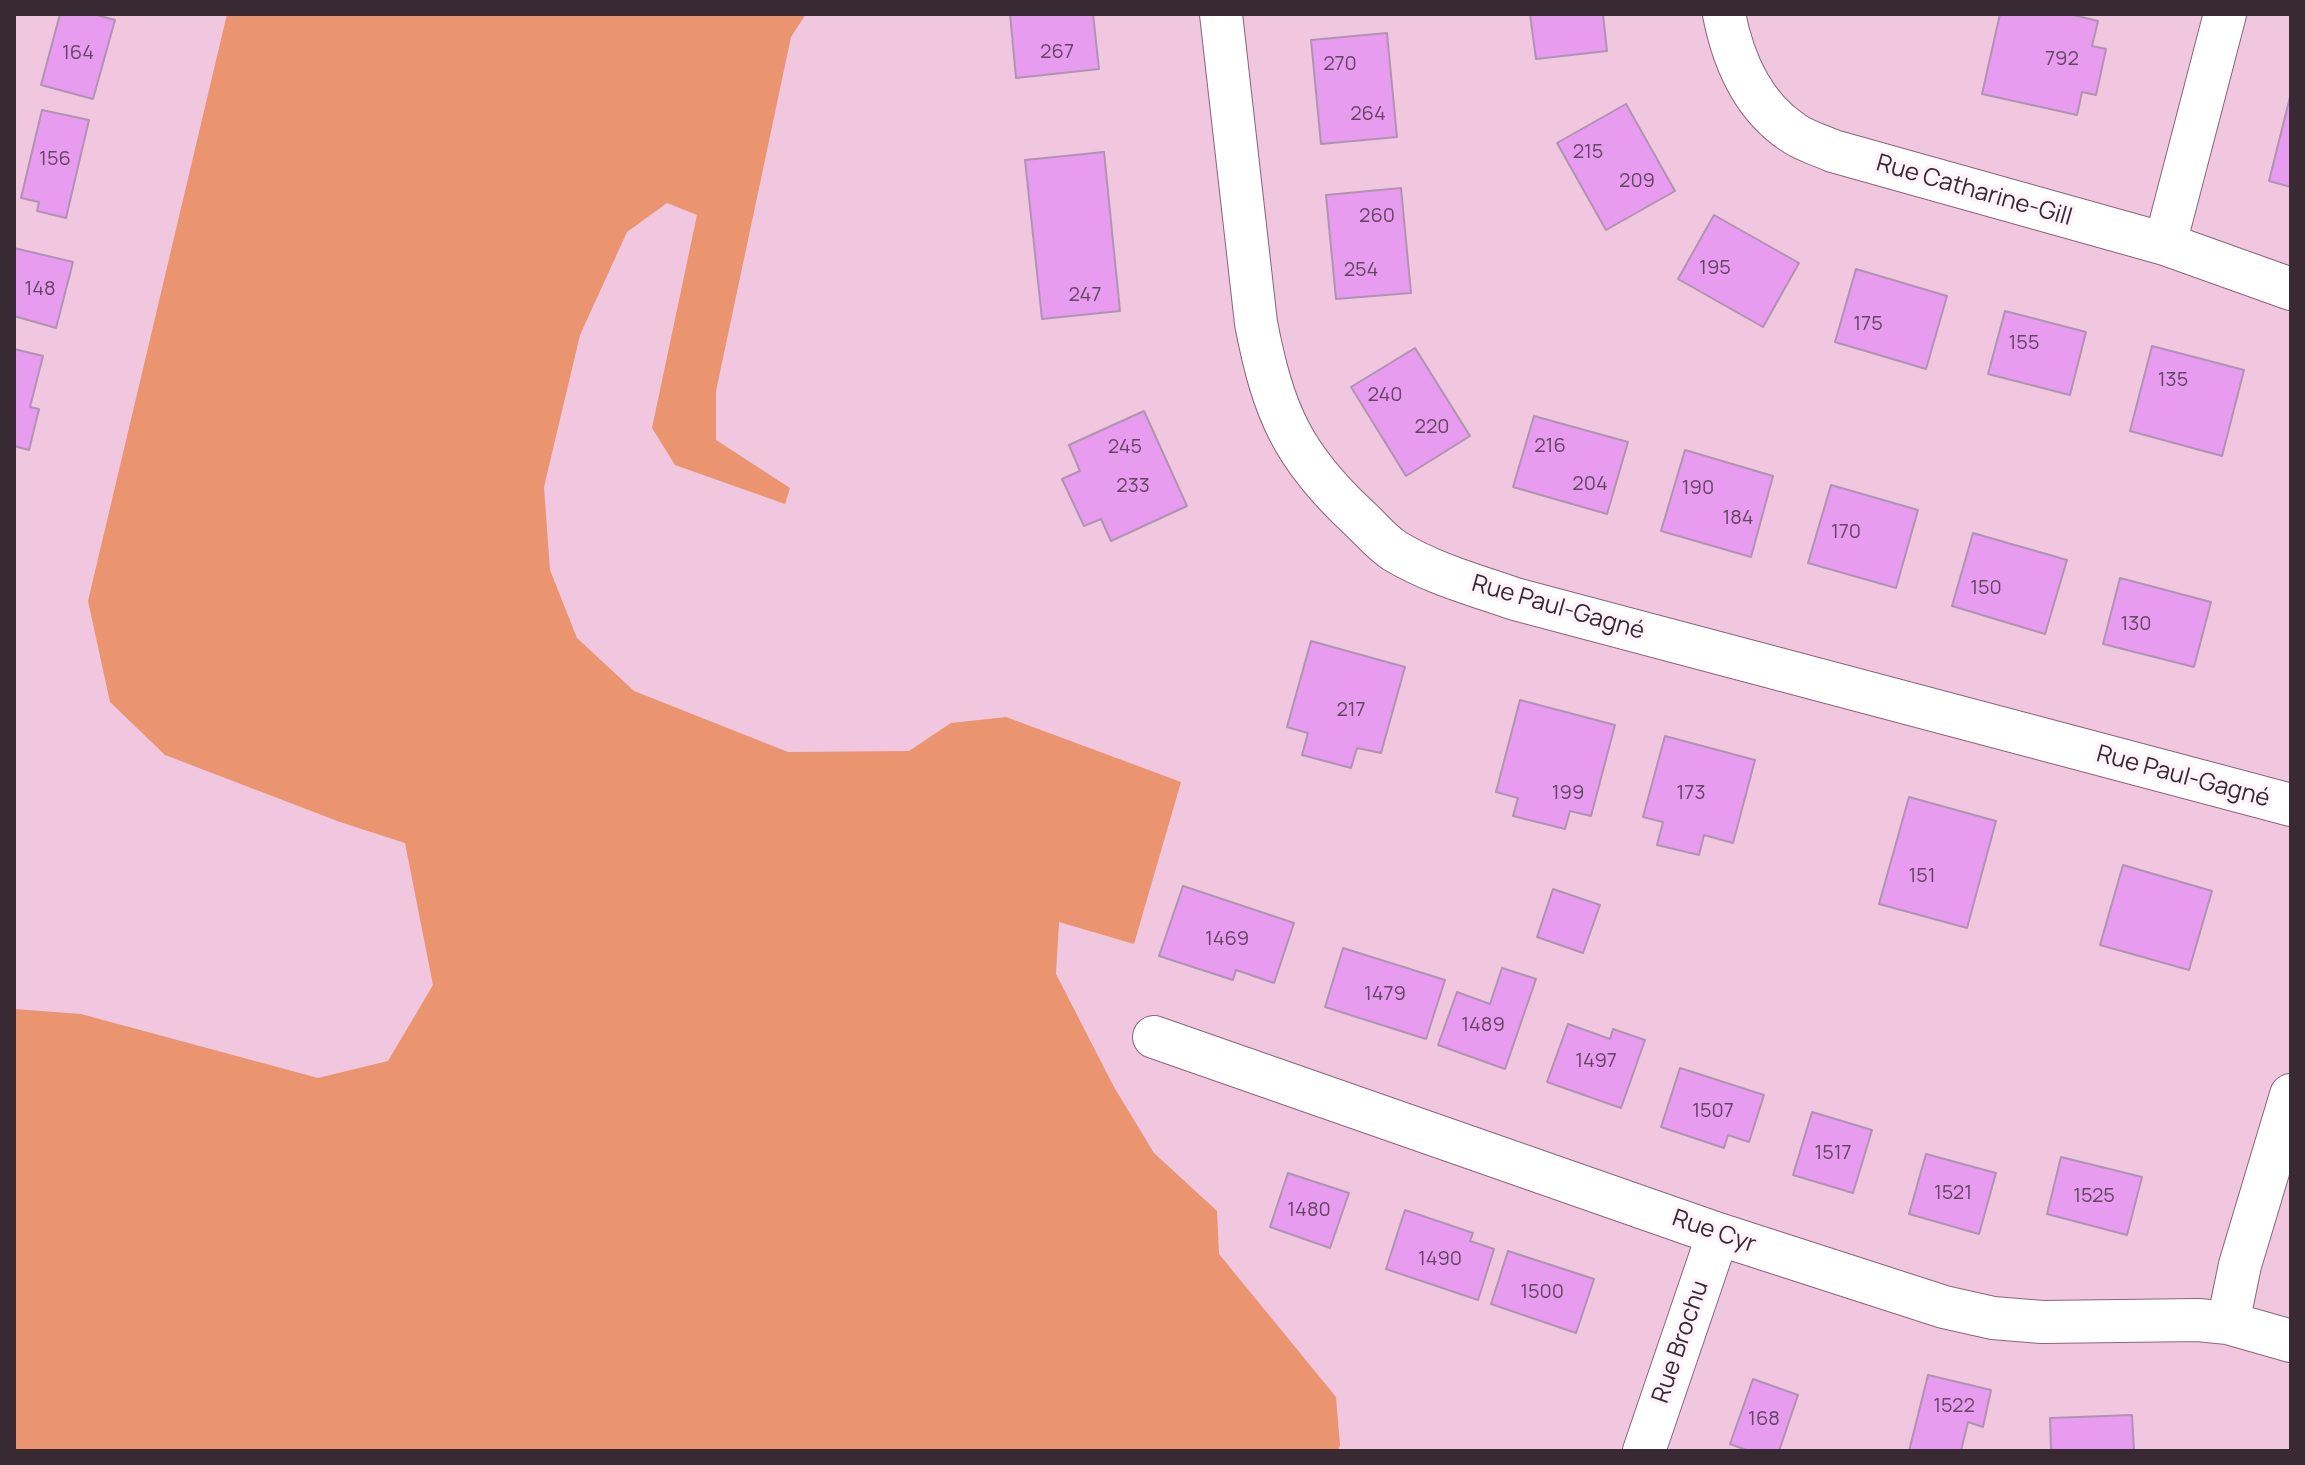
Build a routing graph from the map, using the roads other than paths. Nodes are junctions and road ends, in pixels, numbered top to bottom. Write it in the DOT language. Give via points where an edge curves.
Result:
graph roads {
  1 [pos="1221,14"];
  2 [pos="1724,14"];
  3 [pos="2225,14"];
  4 [pos="2165,244"];
  5 [pos="2291,289"];
  6 [pos="2291,805"];
  7 [pos="1154,1037"];
  8 [pos="2291,1095"];
  9 [pos="1718,1234"];
  10 [pos="2228,1323"];
  11 [pos="2291,1341"];
  12 [pos="1644,1451"];
  1 -- 6 [label="street, Rue Paul-Gagné" via="1265,372 1283,424 1308,465 1394,550 1515,599"];
  2 -- 4 [label="street, Rue Catharine-Gill" via="1743,77 1765,108 1793,133 1833,151"];
  3 -- 4 [label="street"];
  4 -- 5 [label="street, Rue Catharine-Gill"];
  7 -- 9 [label="street, Rue Cyr"];
  8 -- 10 [label="street"];
  9 -- 10 [label="street, Rue Cyr" via="1993,1318"];
  9 -- 12 [label="street, Rue Brochu"];
  10 -- 11 [label="street, Rue Cyr"];
}
